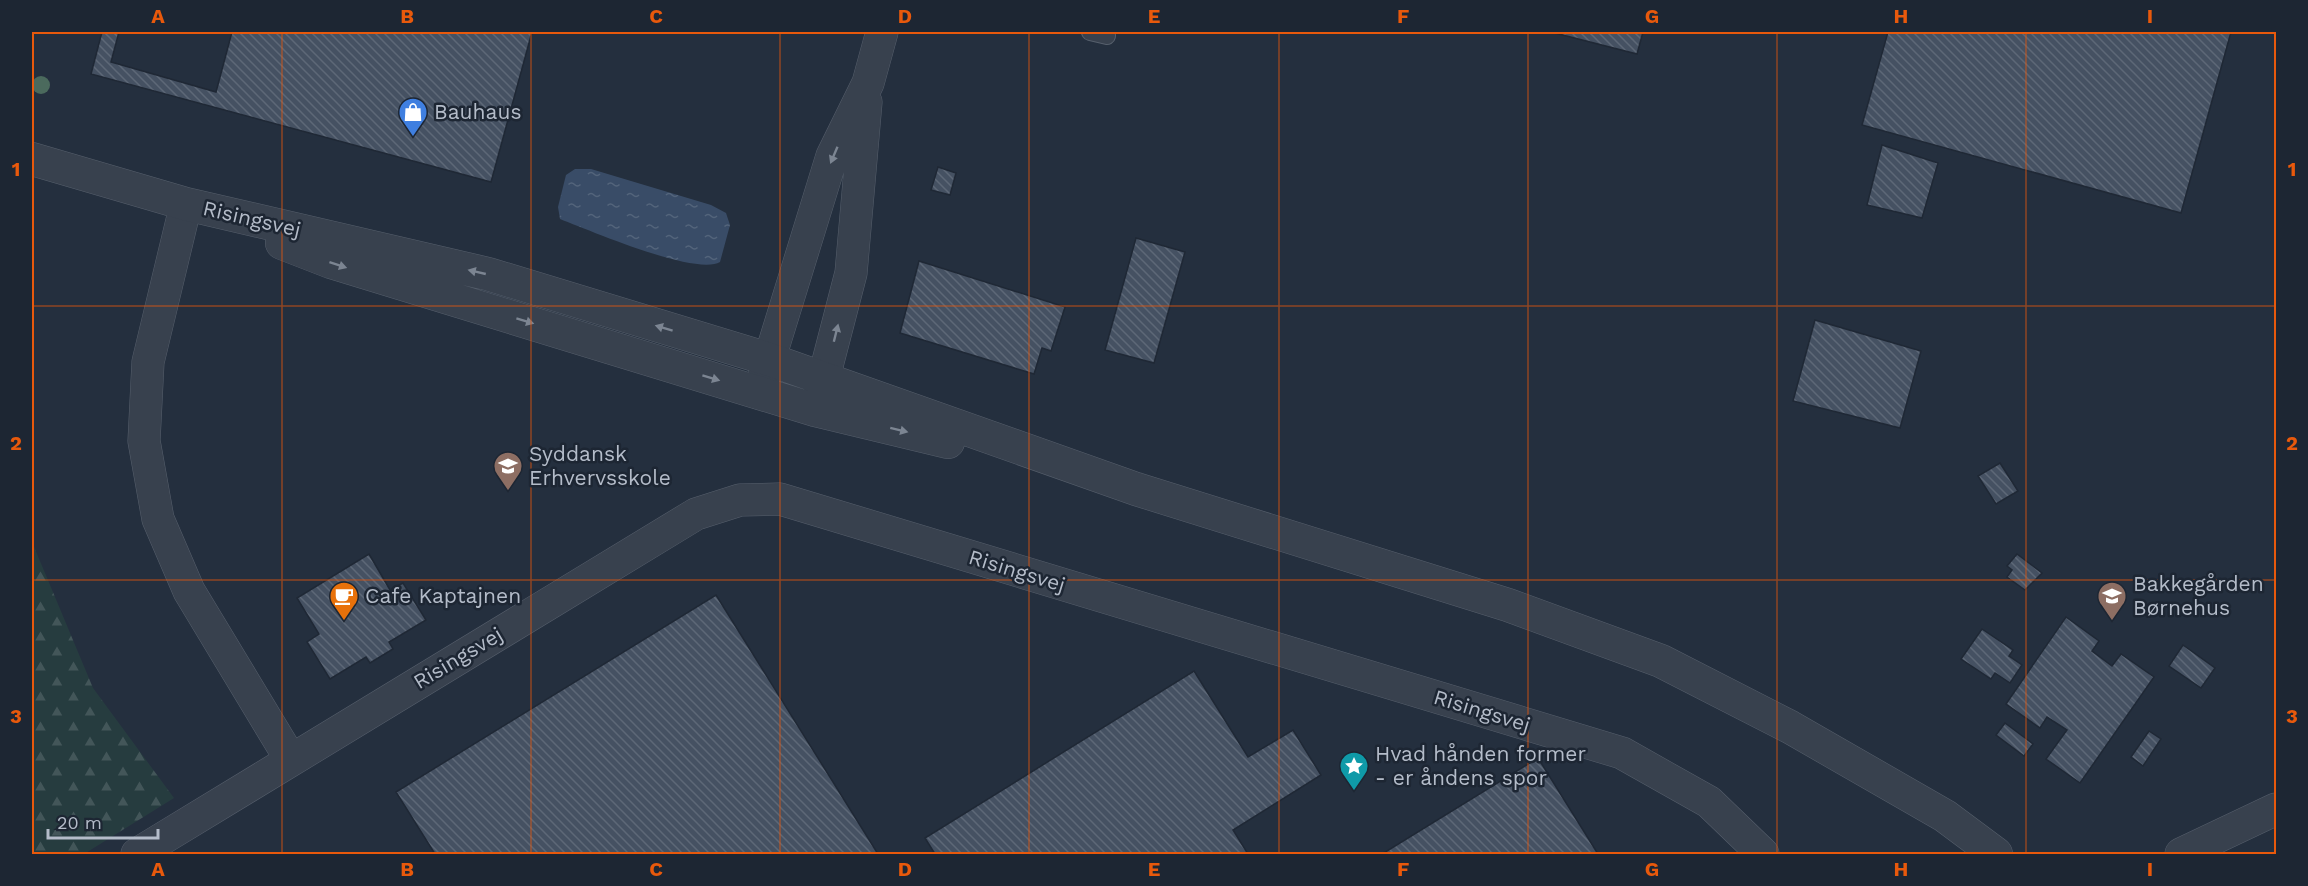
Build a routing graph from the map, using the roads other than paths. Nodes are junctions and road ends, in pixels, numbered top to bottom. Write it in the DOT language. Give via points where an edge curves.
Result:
graph roads {
  1 [pos="882,32"];
  2 [pos="868,83"];
  3 [pos="32,159"];
  4 [pos="186,204"];
  5 [pos="768,359"];
  6 [pos="825,378"];
  7 [pos="759,393"];
  8 [pos="815,410"];
  9 [pos="1136,489"];
  10 [pos="291,760"];
  11 [pos="2277,809"];
  12 [pos="137,855"];
  13 [pos="1763,855"];
  14 [pos="1996,855"];
  15 [pos="2181,855"];
  1 -- 2 [label="street"];
  2 -- 5 [label="street, one-way" via="832,156"];
  6 -- 2 [label="street, one-way" via="851,273"];
  3 -- 4 [label="street, Risingsvej"];
  5 -- 4 [label="street, Risingsvej, one-way" via="488,274"];
  4 -- 7 [label="street, Risingsvej, one-way" via="331,262"];
  4 -- 10 [label="street, Risingsvej" via="148,362 144,441 158,519 189,591"];
  5 -- 6 [label="street, Risingsvej"];
  5 -- 7 [label="street"];
  6 -- 8 [label="street"];
  6 -- 9 [label="street, Risingsvej"];
  7 -- 8 [label="street, Risingsvej"];
  8 -- 9 [label="street, Risingsvej, one-way"];
  9 -- 14 [label="street, Risingsvej" via="1508,605 1661,661 1790,727 1945,816"];
  10 -- 12 [label="street, Risingsvej"];
  10 -- 13 [label="street, Risingsvej" via="696,514 740,500 780,499 1622,753 1709,802"];
  11 -- 15 [label="street"];
}
